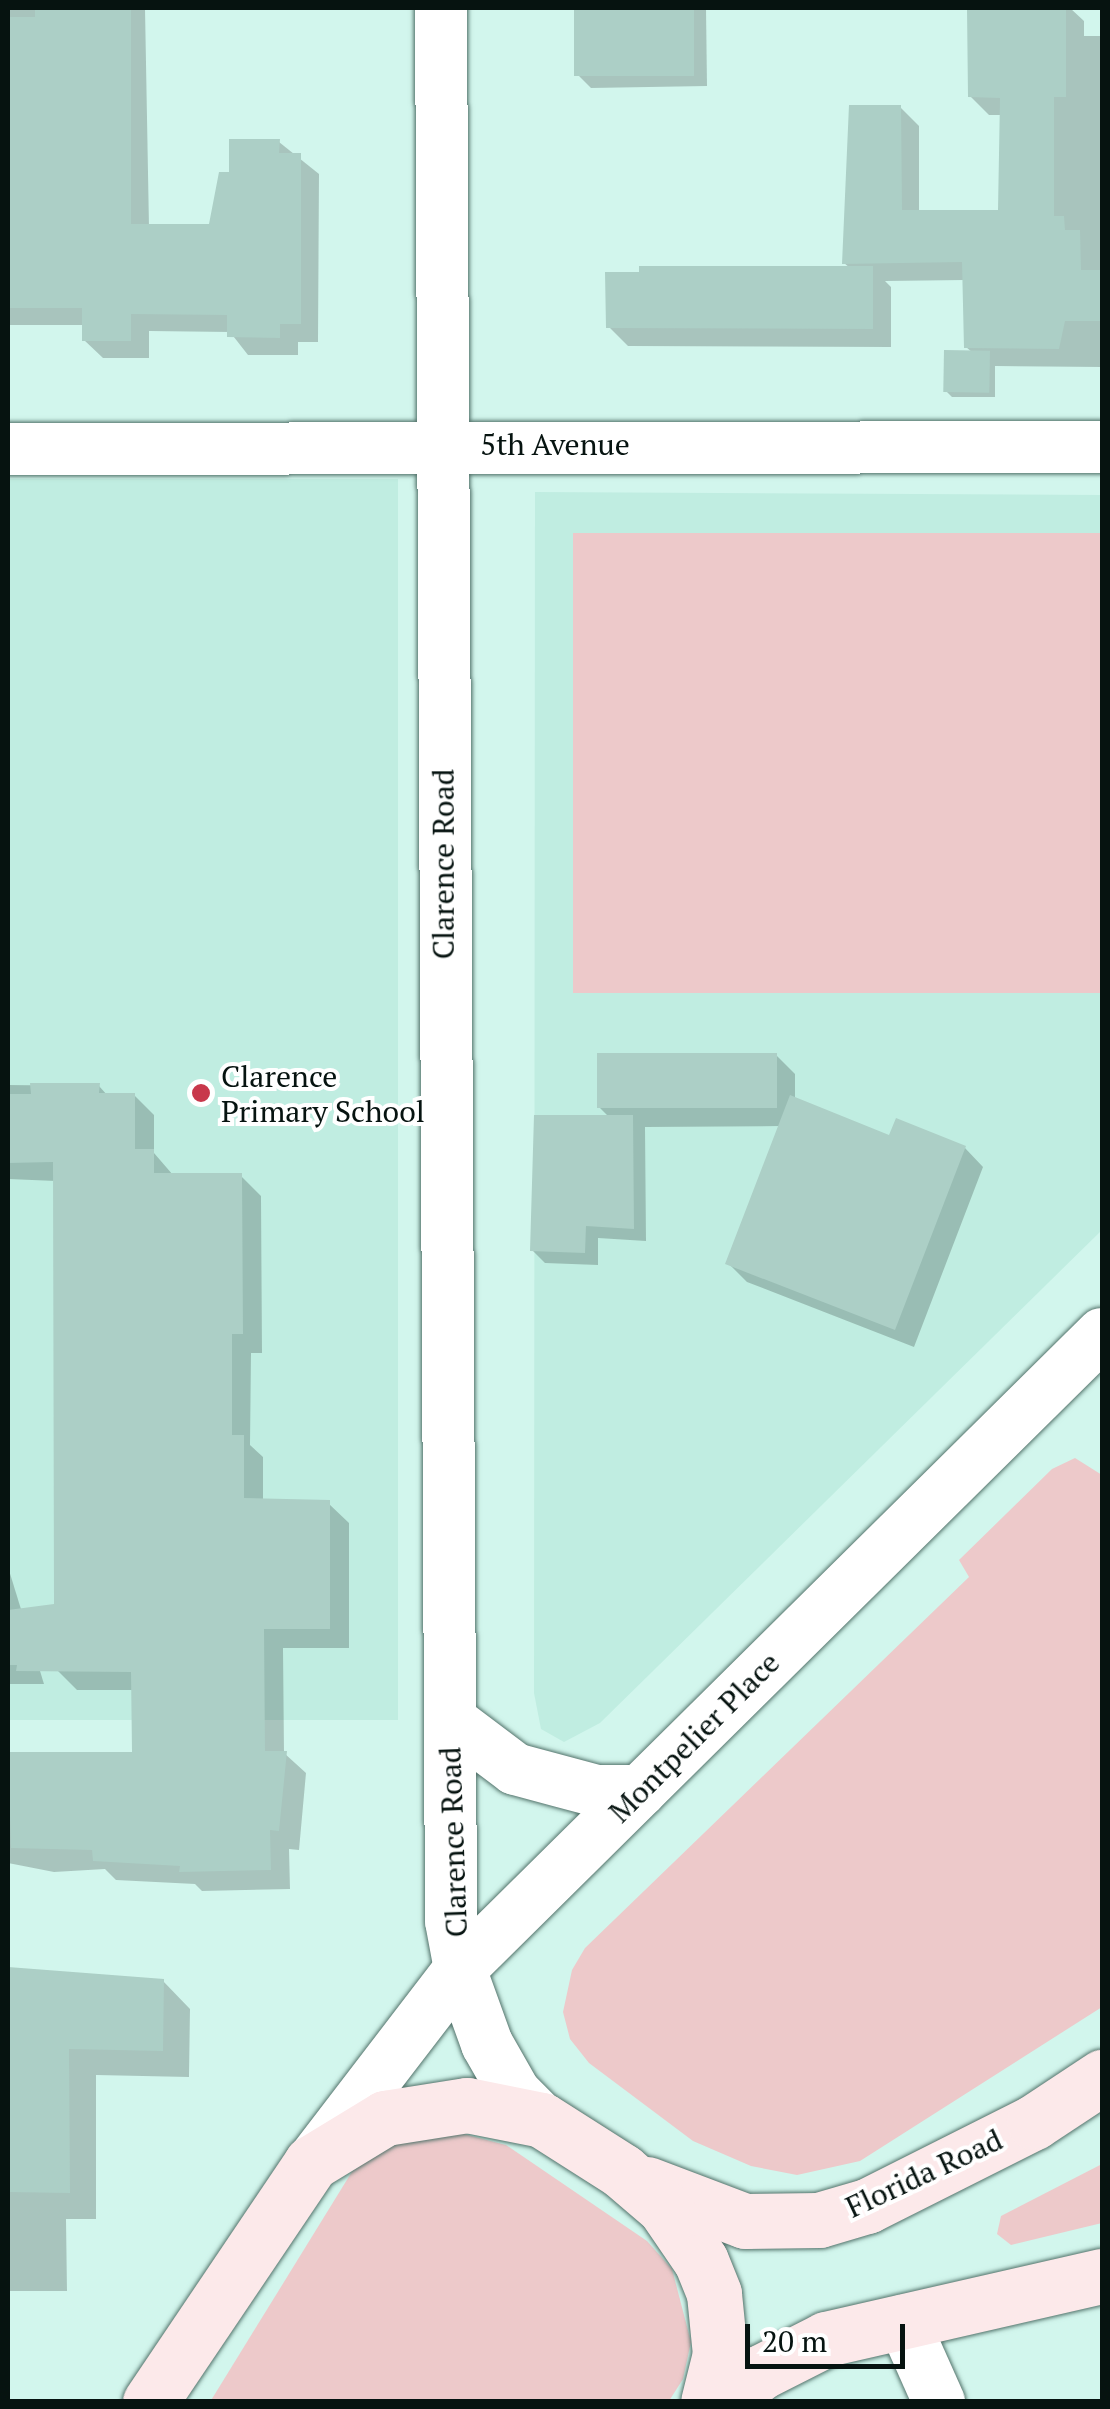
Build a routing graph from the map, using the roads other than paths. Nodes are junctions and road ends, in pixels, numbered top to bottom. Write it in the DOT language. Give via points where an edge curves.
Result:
graph roads {
  1 [pos="441,8"];
  2 [pos="446,444"];
  3 [pos="1102,447"];
  4 [pos="8,449"];
  5 [pos="1100,1347"];
  6 [pos="450,1720"];
  7 [pos="640,1791"];
  8 [pos="460,1969"];
  9 [pos="1102,2076"];
  10 [pos="1102,2101"];
  11 [pos="542,2120"];
  12 [pos="1034,2122"];
  13 [pos="311,2163"];
  14 [pos="622,2170"];
  15 [pos="1102,2276"];
  16 [pos="903,2321"];
  17 [pos="150,2402"];
  18 [pos="708,2402"];
  19 [pos="723,2402"];
  20 [pos="939,2402"];
  1 -- 2 [label="street, Clarence Road"];
  2 -- 3 [label="street, 5th Avenue"];
  2 -- 4 [label="street, 5th Avenue"];
  2 -- 6 [label="street, Clarence Road" via="442,931"];
  5 -- 7 [label="street, Montpelier Place"];
  6 -- 7 [label="street, Clarence Road" via="514,1769 597,1791"];
  6 -- 8 [label="street, Clarence Road" via="448,1864"];
  7 -- 8 [label="street, Montpelier Place"];
  8 -- 11 [label="street, Clarence Road" via="487,2044 515,2092"];
  8 -- 13 [label="street, Montpelier Place"];
  9 -- 12 [label="street, Florida Road"];
  10 -- 12 [label="street"];
  11 -- 13 [label="street" via="501,2106 418,2110 346,2137"];
  11 -- 14 [label="street"];
  12 -- 14 [label="street, Florida Road" via="867,2206 818,2220 745,2221"];
  13 -- 17 [label="street"];
  14 -- 18 [label="street" via="684,2234 714,2294 720,2354"];
  15 -- 16 [label="street"];
  16 -- 19 [label="street" via="792,2353"];
  16 -- 20 [label="street"];
}
